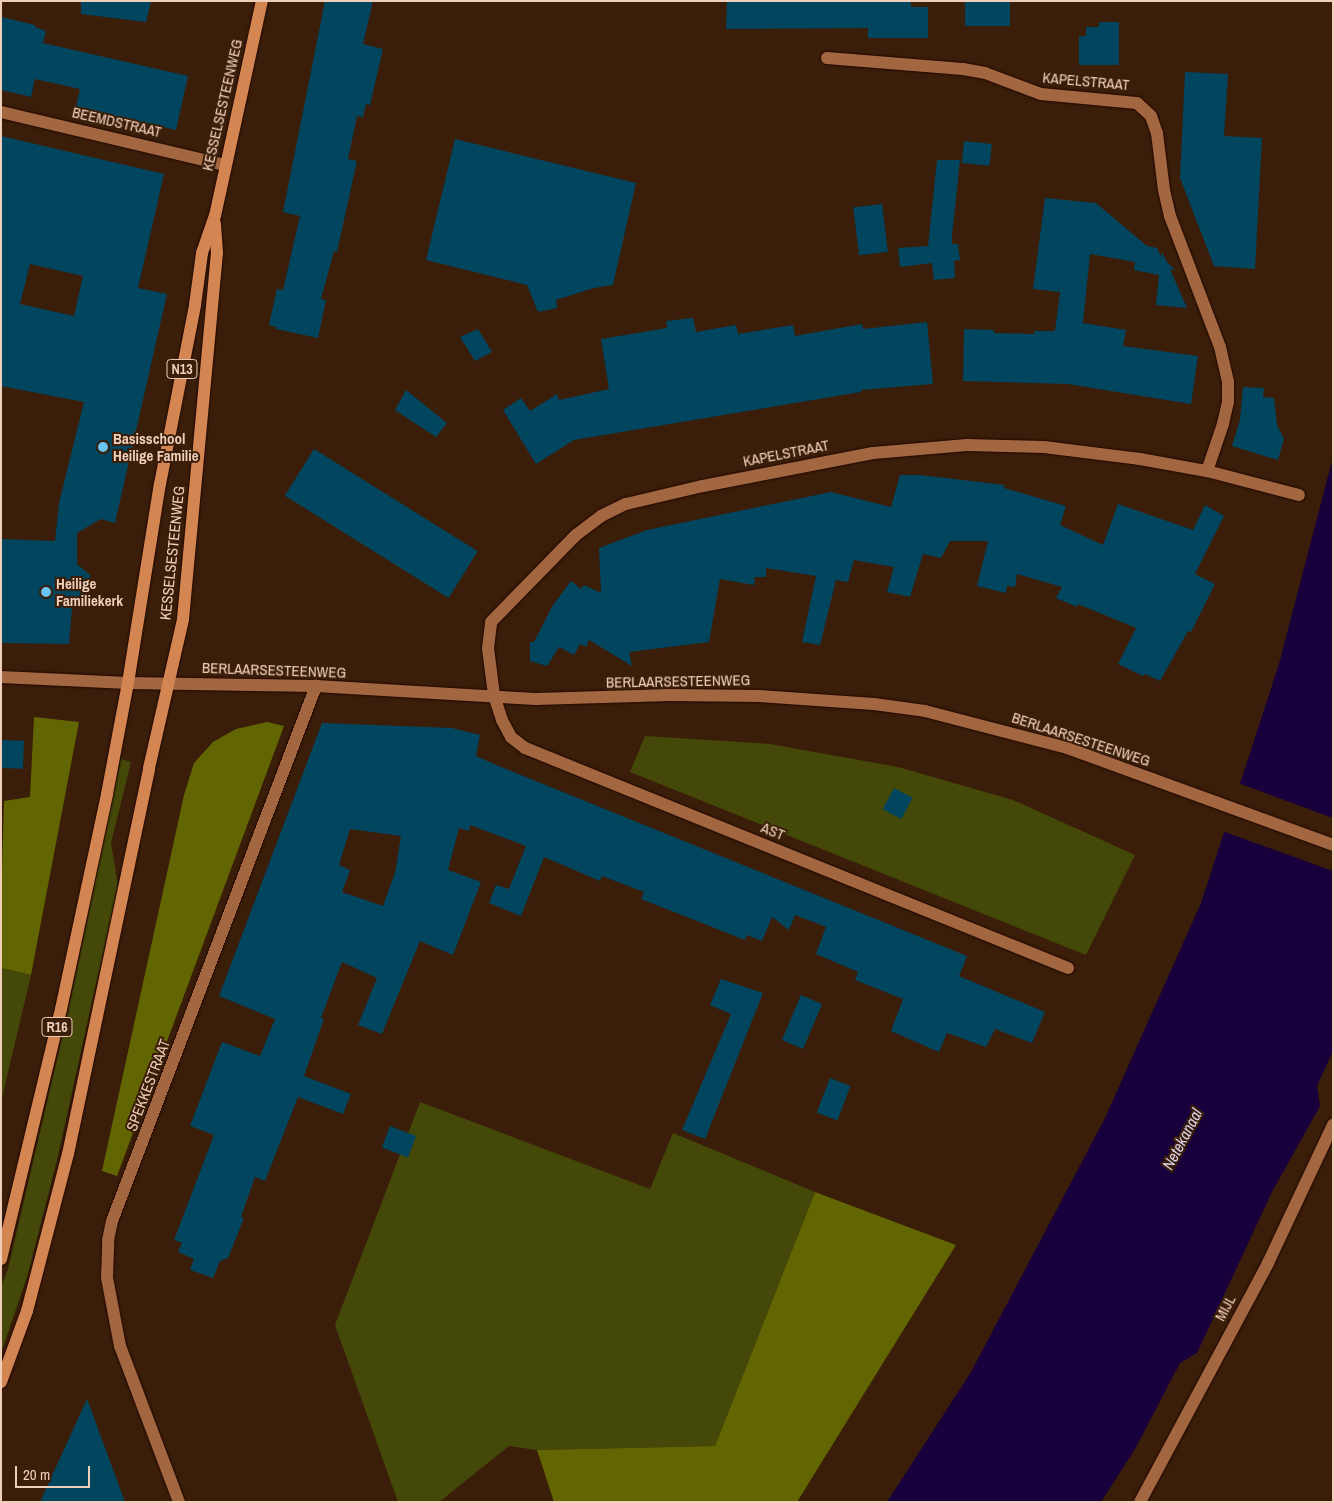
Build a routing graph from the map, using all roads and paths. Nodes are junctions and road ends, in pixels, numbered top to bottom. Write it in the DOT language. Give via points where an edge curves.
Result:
graph roads {
  1 [pos="262,1"];
  2 [pos="827,58"];
  3 [pos="1,112"];
  4 [pos="225,164"];
  5 [pos="214,216"];
  6 [pos="1207,471"];
  7 [pos="1299,495"];
  8 [pos="1,677"];
  9 [pos="128,683"];
  10 [pos="169,684"];
  11 [pos="316,686"];
  12 [pos="494,695"];
  13 [pos="1333,845"];
  14 [pos="1068,968"];
  15 [pos="1333,1126"];
  16 [pos="1,1259"];
  17 [pos="1,1382"];
  18 [pos="179,1502"];
  19 [pos="1140,1502"];
  1 -- 4 [label="main road, KESSELSESTEENWEG / N13"];
  2 -- 6 [label="street, KAPELSTRAAT" via="963,69 985,73 1040,94 1136,103 1151,116 1157,133 1170,216 1220,347 1228,382 1223,424"];
  3 -- 4 [label="street, BEEMDSTRAAT"];
  4 -- 5 [label="main road, KESSELSESTEENWEG / N13"];
  5 -- 9 [label="main road, KESSELSESTEENWEG / N13" via="202,253"];
  5 -- 10 [label="main road, KESSELSESTEENWEG / N13" via="217,253 195,494 183,618"];
  6 -- 7 [label="street, KAPELSTRAAT"];
  6 -- 12 [label="street, KAPELSTRAAT" via="1044,447 967,445 873,454 626,504 601,516 576,535 491,622 488,648"];
  8 -- 9 [label="street, BERLAARSESTEENWEG"];
  9 -- 10 [label="street, BERLAARSESTEENWEG"];
  9 -- 16 [label="main road, R16" via="61,1010"];
  10 -- 11 [label="street, BERLAARSESTEENWEG"];
  10 -- 17 [label="main road, R16" via="68,1154 28,1311"];
  11 -- 12 [label="street, BERLAARSESTEENWEG"];
  11 -- 18 [label="street, SPEKKESTRAAT" via="112,1221 108,1240 107,1278 120,1346"];
  12 -- 13 [label="street, BERLAARSESTEENWEG" via="536,699 759,696 925,710 1067,748"];
  12 -- 14 [label="street, AST" via="511,737 525,748"];
  15 -- 19 [label="street, MIJL" via="1268,1263"];
}
